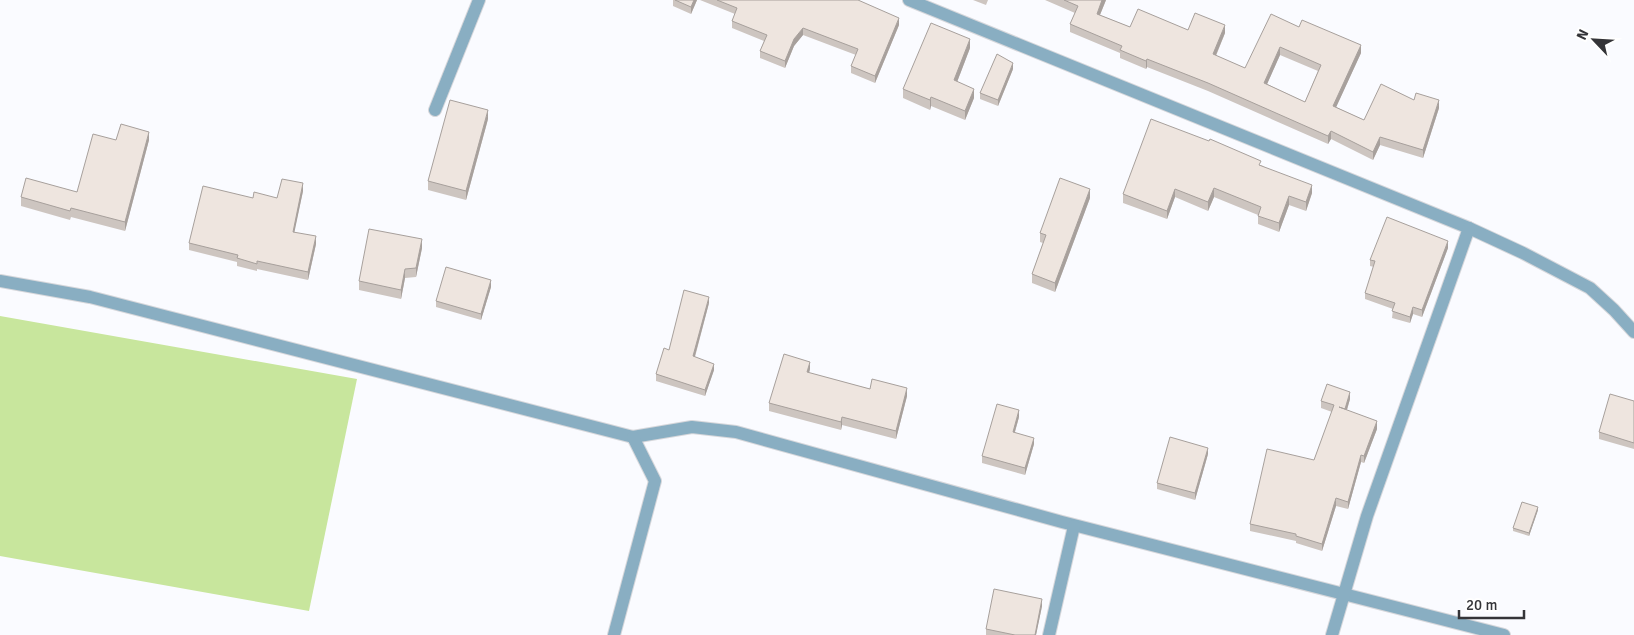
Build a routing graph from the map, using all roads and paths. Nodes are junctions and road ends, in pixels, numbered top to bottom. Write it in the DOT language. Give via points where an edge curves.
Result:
graph roads {
  1 [pos="479,0"];
  2 [pos="909,0"];
  3 [pos="435,110"];
  4 [pos="1468,228"];
  5 [pos="0,281"];
  6 [pos="1634,332"];
  7 [pos="633,437"];
  8 [pos="1074,526"];
  9 [pos="1344,594"];
  10 [pos="614,635"];
  11 [pos="1049,635"];
  12 [pos="1332,635"];
  13 [pos="1504,635"];
  1 -- 3 [label="street"];
  2 -- 4 [label="street"];
  4 -- 6 [label="street" via="1590,288"];
  4 -- 9 [label="street" via="1367,516"];
  5 -- 7 [label="street" via="90,296"];
  7 -- 8 [label="street" via="692,427 736,432"];
  7 -- 10 [label="street" via="655,481"];
  8 -- 9 [label="street"];
  8 -- 11 [label="street"];
  9 -- 12 [label="street"];
  9 -- 13 [label="street"];
}
